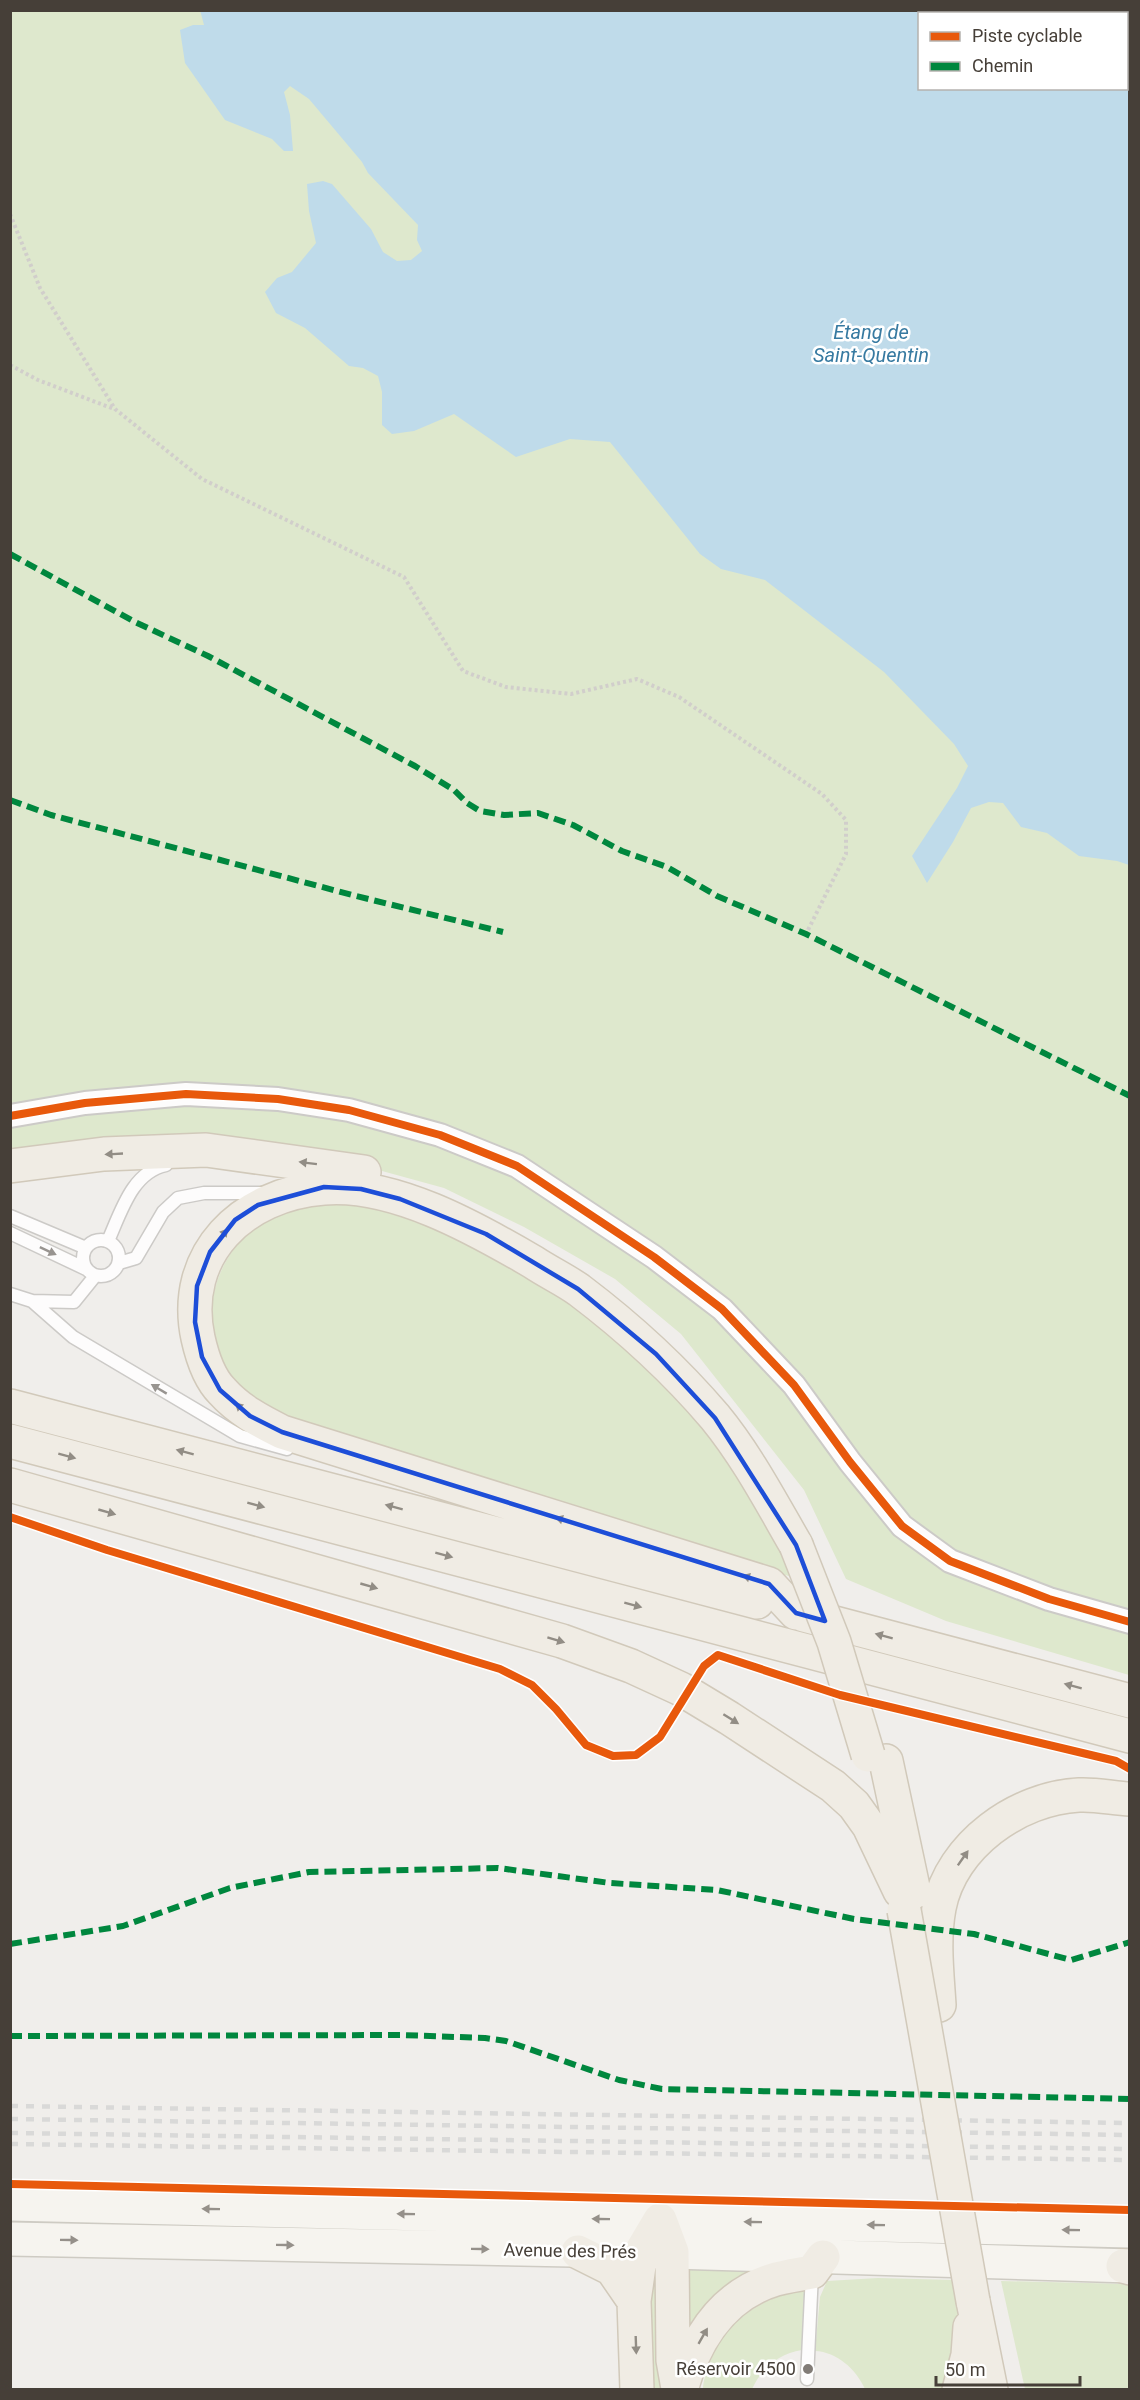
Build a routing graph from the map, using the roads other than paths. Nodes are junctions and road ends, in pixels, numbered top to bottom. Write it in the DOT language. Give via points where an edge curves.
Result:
graph roads {
  1 [pos="10,1116"];
  2 [pos="207,1150"];
  3 [pos="10,1166"];
  4 [pos="286,1194"];
  5 [pos="10,1216"];
  6 [pos="10,1233"];
  7 [pos="108,1241"];
  8 [pos="86,1248"];
  9 [pos="119,1263"];
  10 [pos="91,1272"];
  11 [pos="10,1294"];
  12 [pos="32,1301"];
  13 [pos="10,1406"];
  14 [pos="10,1441"];
  15 [pos="297,1452"];
  16 [pos="354,1468"];
  17 [pos="431,1479"];
  18 [pos="10,1485"];
  19 [pos="807,1549"];
  20 [pos="796,1613"];
  21 [pos="1130,1622"];
  22 [pos="1130,1701"];
  23 [pos="1130,1736"];
  24 [pos="1130,1799"];
  25 [pos="915,1905"];
  26 [pos="10,2204"];
  27 [pos="660,2220"];
  28 [pos="1130,2231"];
  29 [pos="10,2239"];
  30 [pos="578,2252"];
  31 [pos="657,2252"];
  32 [pos="818,2264"];
  33 [pos="1127,2267"];
  34 [pos="634,2301"];
  35 [pos="983,2301"];
  36 [pos="807,2379"];
  37 [pos="637,2390"];
  38 [pos="679,2390"];
  39 [pos="959,2390"];
  40 [pos="991,2390"];
  41 [pos="1008,2390"];
  1 -- 21 [label="street" via="85,1103 186,1094 278,1099 349,1110 440,1135 517,1167 654,1257 722,1309 794,1385 902,1526 950,1561 1049,1599"];
  2 -- 3 [label="main road, one-way" via="104,1154"];
  2 -- 7 [label="lane" via="187,1161 155,1167 136,1183"];
  19 -- 2 [label="main road, one-way" via="777,1479 732,1415 670,1345 591,1278 494,1220 416,1188 354,1169"];
  4 -- 9 [label="lane" via="224,1192 178,1198 163,1212 136,1258"];
  17 -- 4 [label="main road, one-way" via="282,1432 250,1416 220,1390 202,1357 195,1322 197,1286 210,1252 236,1220 258,1205"];
  4 -- 19 [label="main road" via="324,1187 361,1189 427,1208 486,1234 578,1290 656,1354 716,1418"];
  5 -- 8 [label="lane"];
  6 -- 10 [label="lane, one-way"];
  7 -- 8 [label="lane" via="97,1240"];
  7 -- 9 [label="lane" via="118,1250"];
  8 -- 10 [label="lane" via="83,1258"];
  9 -- 10 [label="lane" via="111,1274 102,1277"];
  10 -- 12 [label="lane" via="74,1302"];
  11 -- 12 [label="lane"];
  15 -- 12 [label="lane, one-way" via="240,1436 73,1337"];
  20 -- 13 [label="main road, one-way"];
  14 -- 23 [label="main road, one-way"];
  16 -- 17 [label="lane"];
  20 -- 17 [label="main road, one-way" via="769,1584"];
  18 -- 25 [label="main road, one-way" via="561,1641 681,1689 833,1786 854,1805"];
  19 -- 25 [label="main road, bridge" via="834,1642 877,1758"];
  22 -- 20 [label="main road, one-way"];
  25 -- 24 [label="main road, one-way" via="953,1871 972,1845 1004,1819 1041,1801 1080,1795"];
  25 -- 35 [label="main road, bridge"];
  25 -- 35 [label="main road" via="936,1942 939,2005"];
  27 -- 26 [label="main road, Avenue des Prés, one-way"];
  28 -- 27 [label="main road, Avenue des Prés, one-way"];
  27 -- 31 [label="main road"];
  29 -- 30 [label="main road, Avenue des Prés, one-way"];
  30 -- 31 [label="main road, Avenue des Prés"];
  30 -- 34 [label="main road" via="612,2269"];
  31 -- 32 [label="main road, Avenue des Prés"];
  31 -- 34 [label="main road"];
  31 -- 38 [label="main road"];
  32 -- 33 [label="main road, Avenue des Prés"];
  32 -- 36 [label="lane"];
  38 -- 32 [label="main road, one-way" via="689,2360 712,2320 742,2295"];
  34 -- 37 [label="main road, one-way"];
  35 -- 39 [label="main road"];
  35 -- 40 [label="main road"];
  35 -- 41 [label="main road"];
}
